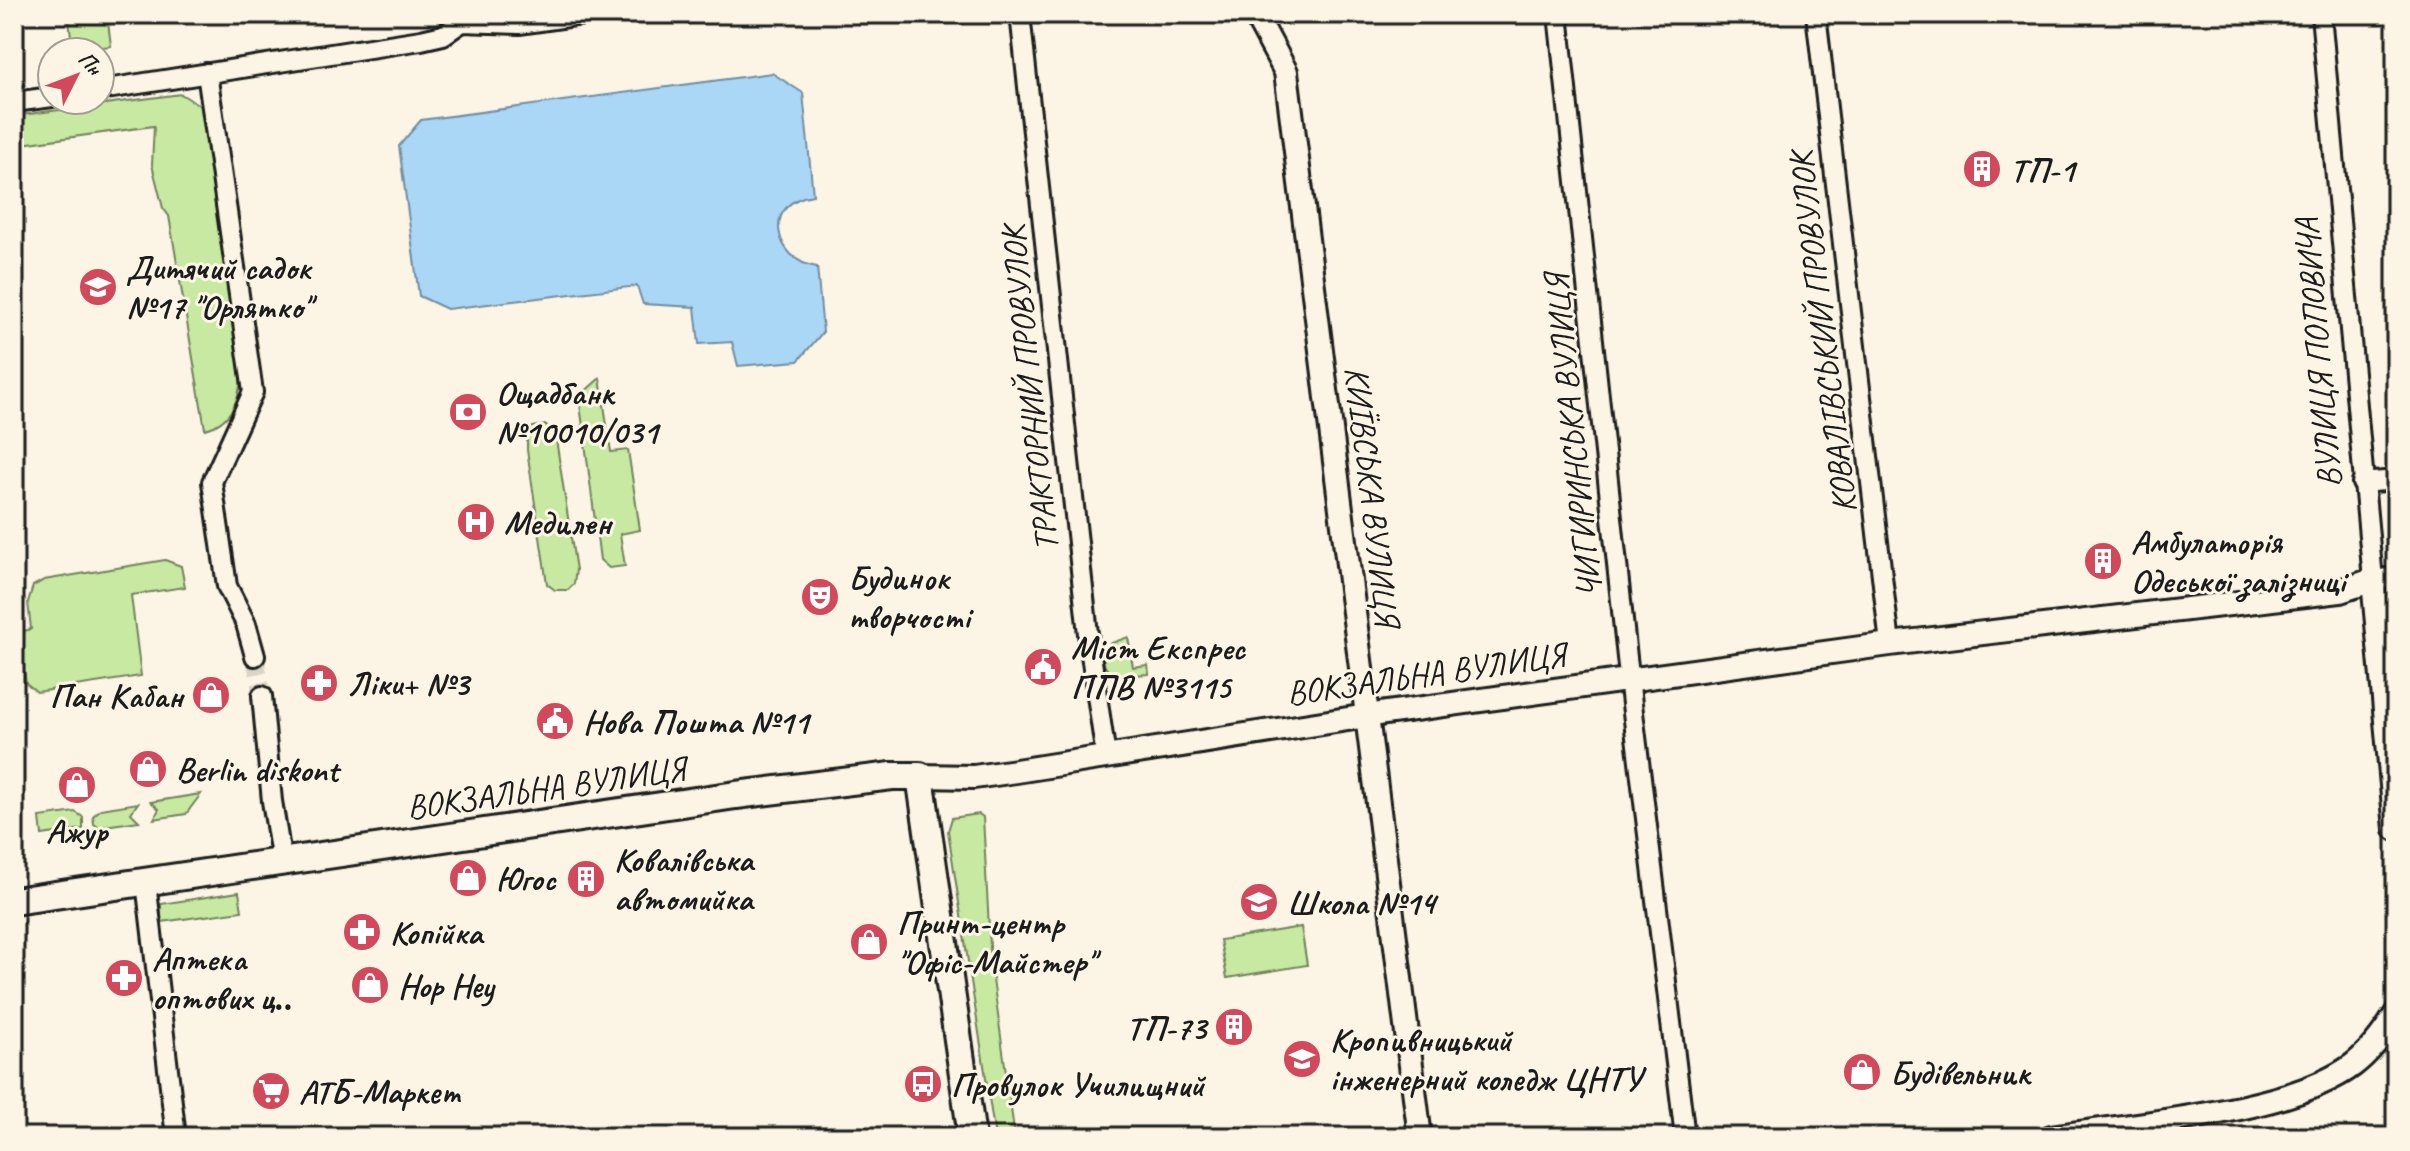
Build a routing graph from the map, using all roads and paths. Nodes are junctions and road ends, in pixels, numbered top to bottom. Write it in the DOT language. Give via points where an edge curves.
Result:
graph roads {
  1 [pos="589,14"];
  2 [pos="1020,14"];
  3 [pos="1255,14"];
  4 [pos="1558,14"];
  5 [pos="1816,14"];
  6 [pos="2321,14"];
  7 [pos="207,73"];
  8 [pos="116,87"];
  9 [pos="36,99"];
  10 [pos="14,102"];
  11 [pos="2396,480"];
  12 [pos="2362,483"];
  13 [pos="2396,577"];
  14 [pos="2373,580"];
  15 [pos="1890,644"];
  16 [pos="255,656"];
  17 [pos="1631,682"];
  18 [pos="262,696"];
  19 [pos="1368,716"];
  20 [pos="1106,757"];
  21 [pos="920,776"];
  22 [pos="2396,829"];
  23 [pos="282,862"];
  24 [pos="146,882"];
  25 [pos="14,901"];
  26 [pos="2394,1018"];
  27 [pos="176,1137"];
  28 [pos="972,1137"];
  29 [pos="1420,1137"];
  30 [pos="1685,1137"];
  31 [pos="2051,1137"];
  1 -- 7 [label="street" via="519,24 462,22 443,35"];
  2 -- 20 [label="street, ТРАКТОРНИЙ ПРОВУЛОК"];
  3 -- 19 [label="street, КИЇВСЬКА ВУЛИЦЯ" via="1286,72"];
  4 -- 17 [label="street, ЧИГИРИНСЬКА ВУЛИЦЯ"];
  5 -- 15 [label="street, КОВАЛІВСЬКИЙ ПРОВУЛОК"];
  6 -- 12 [label="street, ВУЛИЦЯ ПОПОВИЧА"];
  7 -- 8 [label="street"];
  7 -- 16 [label="street" via="253,392 212,482 227,586"];
  9 -- 10 [label="street"];
  11 -- 12 [label="street"];
  12 -- 14 [label="street, ВУЛИЦЯ ПОПОВИЧА"];
  13 -- 14 [label="street"];
  14 -- 15 [label="street, ВОКЗАЛЬНА ВУЛИЦЯ" via="2340,591"];
  14 -- 22 [label="street, ВУЛИЦЯ ПОПОВИЧА"];
  15 -- 17 [label="street, ВОКЗАЛЬНА ВУЛИЦЯ"];
  17 -- 19 [label="street, ВОКЗАЛЬНА ВУЛИЦЯ"];
  17 -- 30 [label="street, ЧИГИРИНСЬКА ВУЛИЦЯ"];
  18 -- 23 [label="street"];
  19 -- 20 [label="street, ВОКЗАЛЬНА ВУЛИЦЯ"];
  19 -- 29 [label="street, КИЇВСЬКА ВУЛИЦЯ"];
  20 -- 21 [label="street, ВОКЗАЛЬНА ВУЛИЦЯ" via="974,777"];
  21 -- 23 [label="main road, ВОКЗАЛЬНА ВУЛИЦЯ" via="736,795"];
  21 -- 28 [label="main road"];
  23 -- 24 [label="main road, ВОКЗАЛЬНА ВУЛИЦЯ"];
  24 -- 25 [label="main road, ВОКЗАЛЬНА ВУЛИЦЯ"];
  24 -- 27 [label="street"];
  26 -- 31 [label="street" via="2352,1066 2299,1093"];
}
